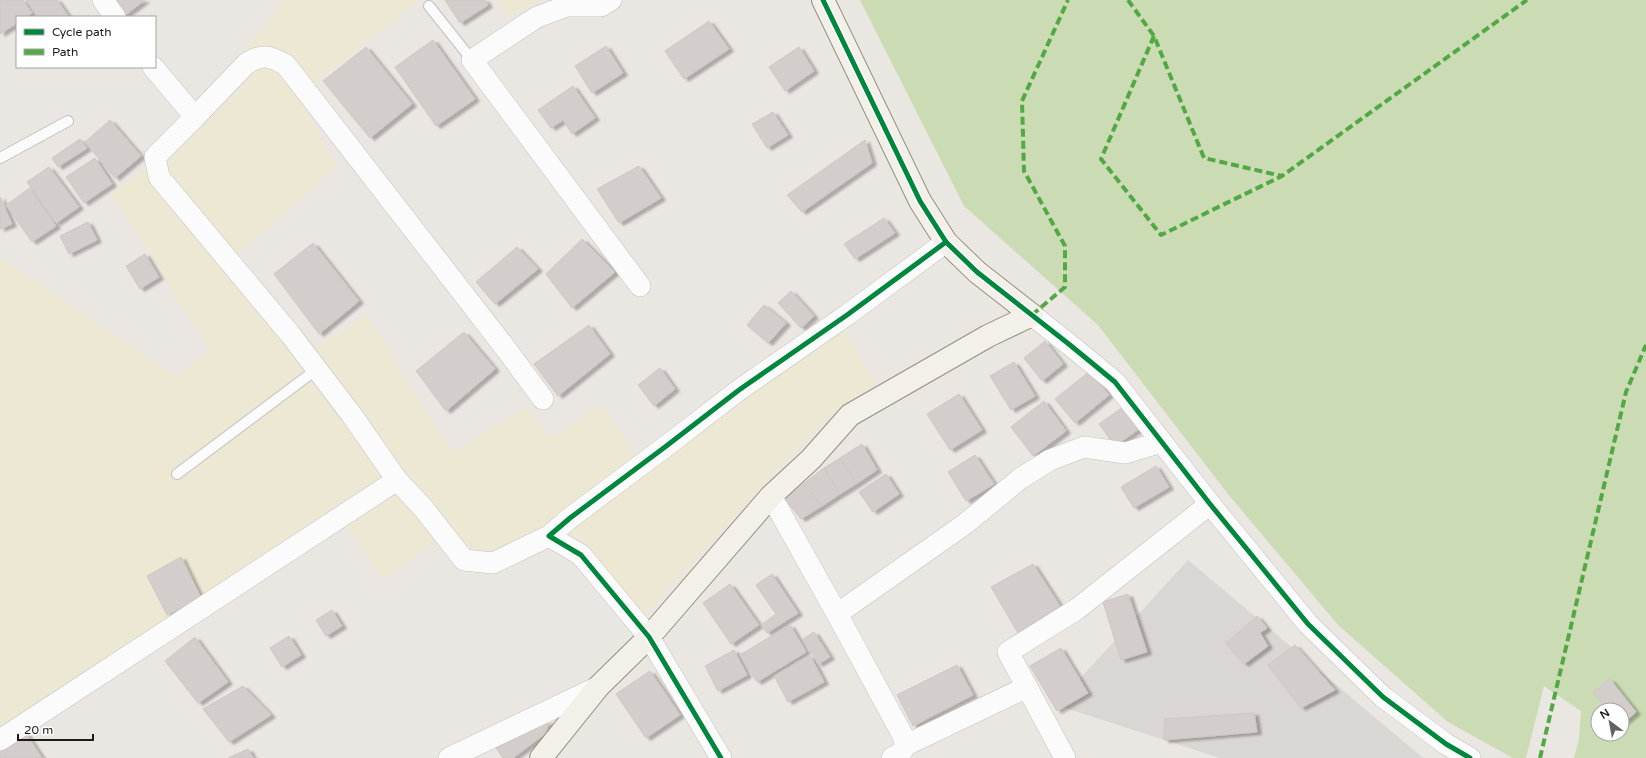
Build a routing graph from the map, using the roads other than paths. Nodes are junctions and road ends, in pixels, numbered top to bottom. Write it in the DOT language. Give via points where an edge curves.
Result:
graph roads {
  1 [pos="103,0"];
  2 [pos="611,0"];
  3 [pos="823,0"];
  4 [pos="428,6"];
  5 [pos="114,16"];
  6 [pos="472,60"];
  7 [pos="154,68"];
  8 [pos="195,117"];
  9 [pos="68,121"];
  10 [pos="0,158"];
  11 [pos="946,242"];
  12 [pos="640,286"];
  13 [pos="1032,315"];
  14 [pos="317,369"];
  15 [pos="543,399"];
  16 [pos="1162,442"];
  17 [pos="176,474"];
  18 [pos="397,480"];
  19 [pos="771,496"];
  20 [pos="1210,504"];
  21 [pos="549,536"];
  22 [pos="838,614"];
  23 [pos="649,637"];
  24 [pos="598,687"];
  25 [pos="1027,687"];
  26 [pos="0,740"];
  27 [pos="899,752"];
  28 [pos="450,758"];
  29 [pos="541,758"];
  30 [pos="721,758"];
  31 [pos="1066,758"];
  32 [pos="1470,758"];
  1 -- 5 [label="street"];
  2 -- 6 [label="street" via="602,6 567,6 536,17"];
  3 -- 11 [label="street" via="920,201"];
  4 -- 6 [label="lane"];
  6 -- 12 [label="street"];
  7 -- 8 [label="street"];
  8 -- 14 [label="street" via="155,158 159,177"];
  8 -- 15 [label="street" via="246,64 255,58 265,56 286,65"];
  9 -- 10 [label="lane"];
  11 -- 13 [label="street" via="977,272"];
  11 -- 21 [label="street" via="739,390"];
  13 -- 16 [label="street" via="1115,382"];
  13 -- 19 [label="street" via="988,336 850,415 811,459"];
  14 -- 17 [label="lane"];
  14 -- 18 [label="street"];
  16 -- 20 [label="street"];
  16 -- 22 [label="street" via="1125,453 1084,447 1050,460"];
  18 -- 21 [label="street" via="464,560 493,563"];
  18 -- 26 [label="street"];
  19 -- 22 [label="street"];
  19 -- 23 [label="street"];
  20 -- 25 [label="street" via="1077,609 1008,652"];
  20 -- 32 [label="street" via="1308,624 1383,697 1446,744"];
  21 -- 23 [label="street" via="581,555"];
  22 -- 27 [label="street" via="902,734"];
  23 -- 24 [label="street"];
  23 -- 30 [label="street"];
  24 -- 28 [label="street"];
  24 -- 29 [label="street"];
  25 -- 27 [label="street"];
  25 -- 31 [label="street"];
}
